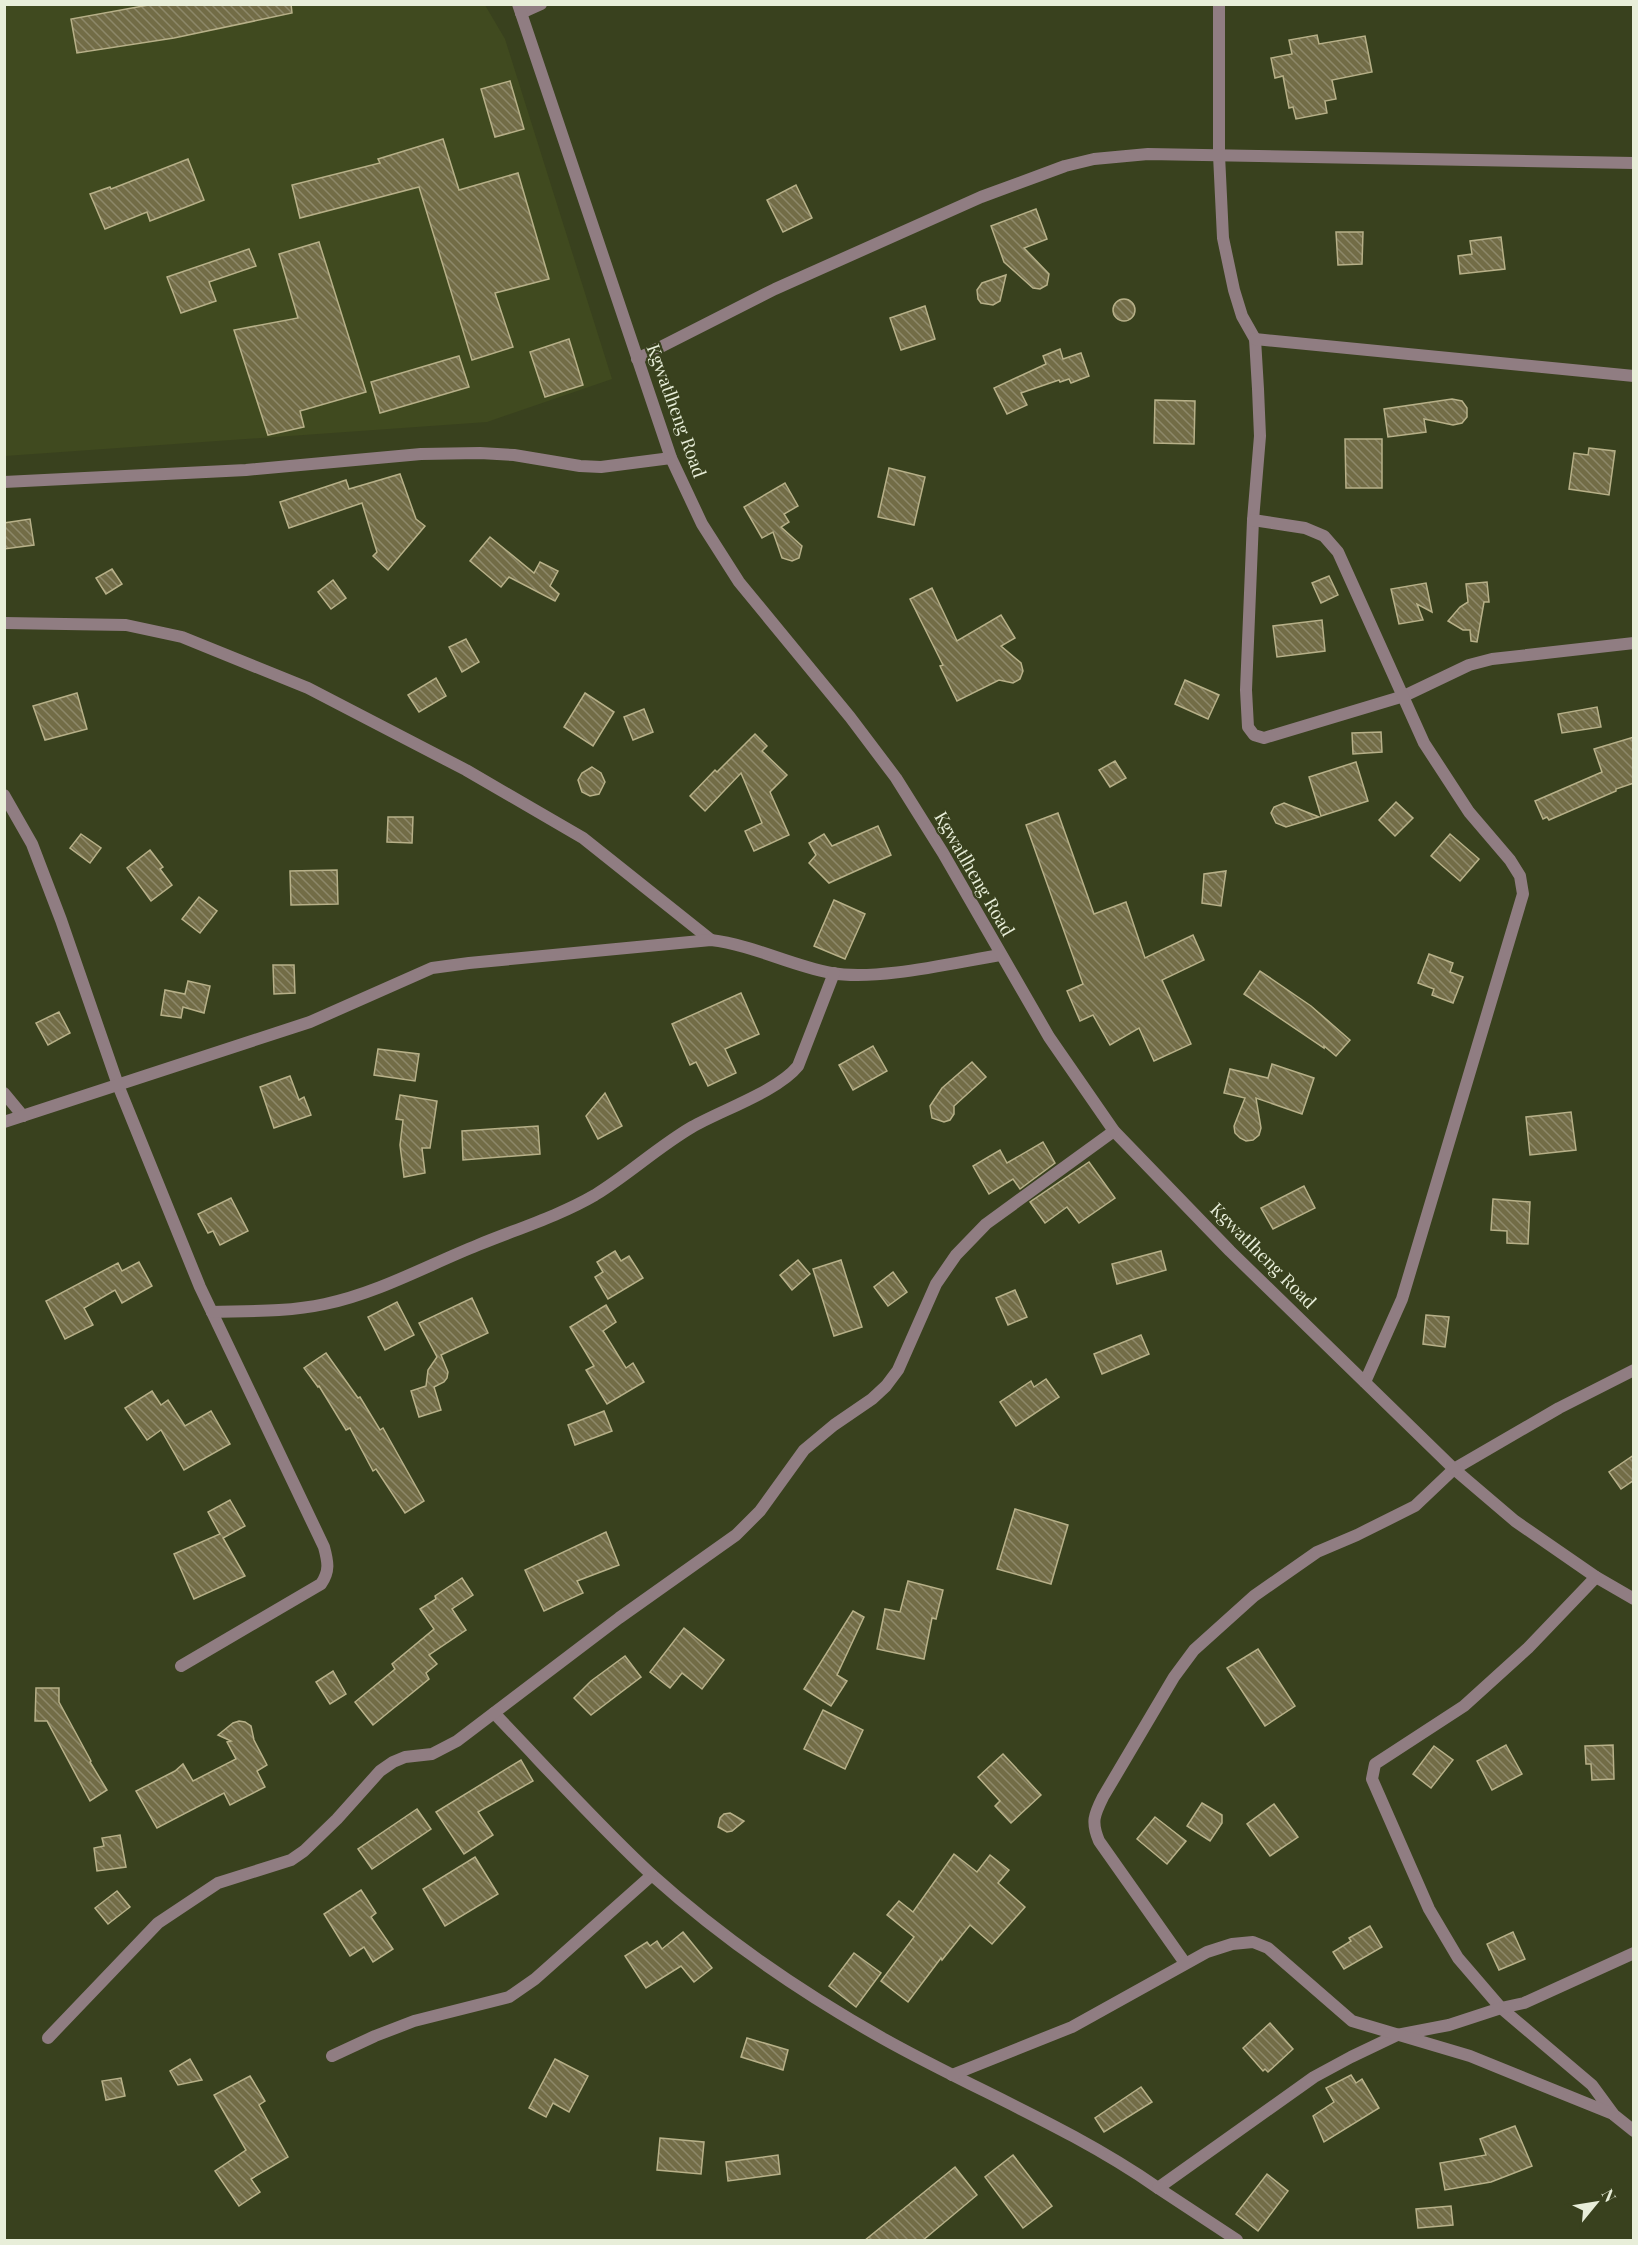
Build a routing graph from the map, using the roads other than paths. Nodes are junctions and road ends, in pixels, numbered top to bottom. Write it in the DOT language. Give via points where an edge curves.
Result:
graph roads {
  1 [pos="541,4"];
  2 [pos="1219,4"];
  3 [pos="519,9"];
  4 [pos="1219,155"];
  5 [pos="1634,163"];
  6 [pos="1255,339"];
  7 [pos="638,359"];
  8 [pos="1634,376"];
  9 [pos="670,458"];
  10 [pos="4,482"];
  11 [pos="1253,520"];
  12 [pos="4,623"];
  13 [pos="1634,643"];
  14 [pos="1404,696"];
  15 [pos="4,795"];
  16 [pos="711,940"];
  17 [pos="1000,955"];
  18 [pos="834,973"];
  19 [pos="118,1085"];
  20 [pos="4,1093"];
  21 [pos="23,1116"];
  22 [pos="4,1122"];
  23 [pos="1114,1131"];
  24 [pos="212,1312"];
  25 [pos="1634,1370"];
  26 [pos="1365,1382"];
  27 [pos="1454,1469"];
  28 [pos="1596,1577"];
  29 [pos="1634,1599"];
  30 [pos="181,1666"];
  31 [pos="494,1713"];
  32 [pos="652,1875"];
  33 [pos="1634,1953"];
  34 [pos="1185,1963"];
  35 [pos="1501,2008"];
  36 [pos="1397,2035"];
  37 [pos="48,2038"];
  38 [pos="332,2056"];
  39 [pos="952,2075"];
  40 [pos="1614,2115"];
  41 [pos="1634,2131"];
  42 [pos="1158,2188"];
  43 [pos="1237,2241"];
  1 -- 3 [label="street"];
  2 -- 4 [label="street"];
  3 -- 7 [label="street, Kgwatlheng Road"];
  4 -- 5 [label="street"];
  4 -- 6 [label="street" via="1225,249 1242,316"];
  4 -- 7 [label="street" via="1148,154 1094,159 1037,176 775,289"];
  6 -- 8 [label="street"];
  6 -- 11 [label="street" via="1260,436"];
  7 -- 9 [label="street, Kgwatlheng Road"];
  9 -- 10 [label="street" via="601,467 514,455 422,454 246,470"];
  9 -- 17 [label="street, Kgwatlheng Road" via="702,524 739,582 896,778 943,852"];
  11 -- 14 [label="street" via="1305,528 1324,536 1338,552"];
  11 -- 14 [label="street" via="1246,690 1248,727 1254,735 1264,738"];
  12 -- 16 [label="street" via="126,625 182,637 308,688 465,770 583,838"];
  13 -- 14 [label="street" via="1492,659 1469,665"];
  14 -- 26 [label="street" via="1424,743 1469,812 1510,860 1520,876 1523,894 1402,1299"];
  15 -- 19 [label="street" via="36,854"];
  16 -- 18 [label="street" via="734,942"];
  16 -- 19 [label="street" via="432,968 310,1022"];
  17 -- 18 [label="street" via="901,972"];
  17 -- 23 [label="street, Kgwatlheng Road" via="1049,1037"];
  18 -- 24 [label="street" via="793,1072 680,1134 592,1196 351,1297 305,1307"];
  19 -- 21 [label="street"];
  19 -- 24 [label="street"];
  20 -- 21 [label="street"];
  21 -- 22 [label="street"];
  23 -- 26 [label="street, Kgwatlheng Road"];
  23 -- 31 [label="street" via="986,1224 956,1255 936,1284 898,1370 886,1386 804,1450 760,1511 736,1535"];
  24 -- 30 [label="street" via="329,1564 321,1584"];
  25 -- 27 [label="street"];
  26 -- 27 [label="street, Kgwatlheng Road"];
  27 -- 28 [label="street, Kgwatlheng Road" via="1515,1521"];
  27 -- 34 [label="street" via="1415,1506 1317,1552 1218,1626 1174,1677 1103,1797 1093,1826 1099,1841"];
  28 -- 29 [label="street, Kgwatlheng Road"];
  28 -- 35 [label="street" via="1479,1693 1449,1717 1390,1753 1372,1770 1372,1779 1429,1909 1458,1958"];
  31 -- 32 [label="street"];
  31 -- 37 [label="street" via="444,1749 405,1757 380,1771 337,1819 291,1860 218,1883 158,1923"];
  32 -- 38 [label="street" via="516,1993 414,2021"];
  32 -- 39 [label="street" via="772,1968 884,2039"];
  33 -- 35 [label="street" via="1524,2003"];
  34 -- 36 [label="street" via="1232,1944 1253,1942 1268,1948 1352,2021"];
  34 -- 39 [label="street" via="1072,2027"];
  35 -- 36 [label="street" via="1449,2025"];
  35 -- 40 [label="street" via="1592,2085"];
  36 -- 40 [label="street" via="1470,2056"];
  36 -- 42 [label="street" via="1314,2077"];
  39 -- 42 [label="street" via="1028,2111"];
  40 -- 41 [label="street"];
  42 -- 43 [label="street"];
}
